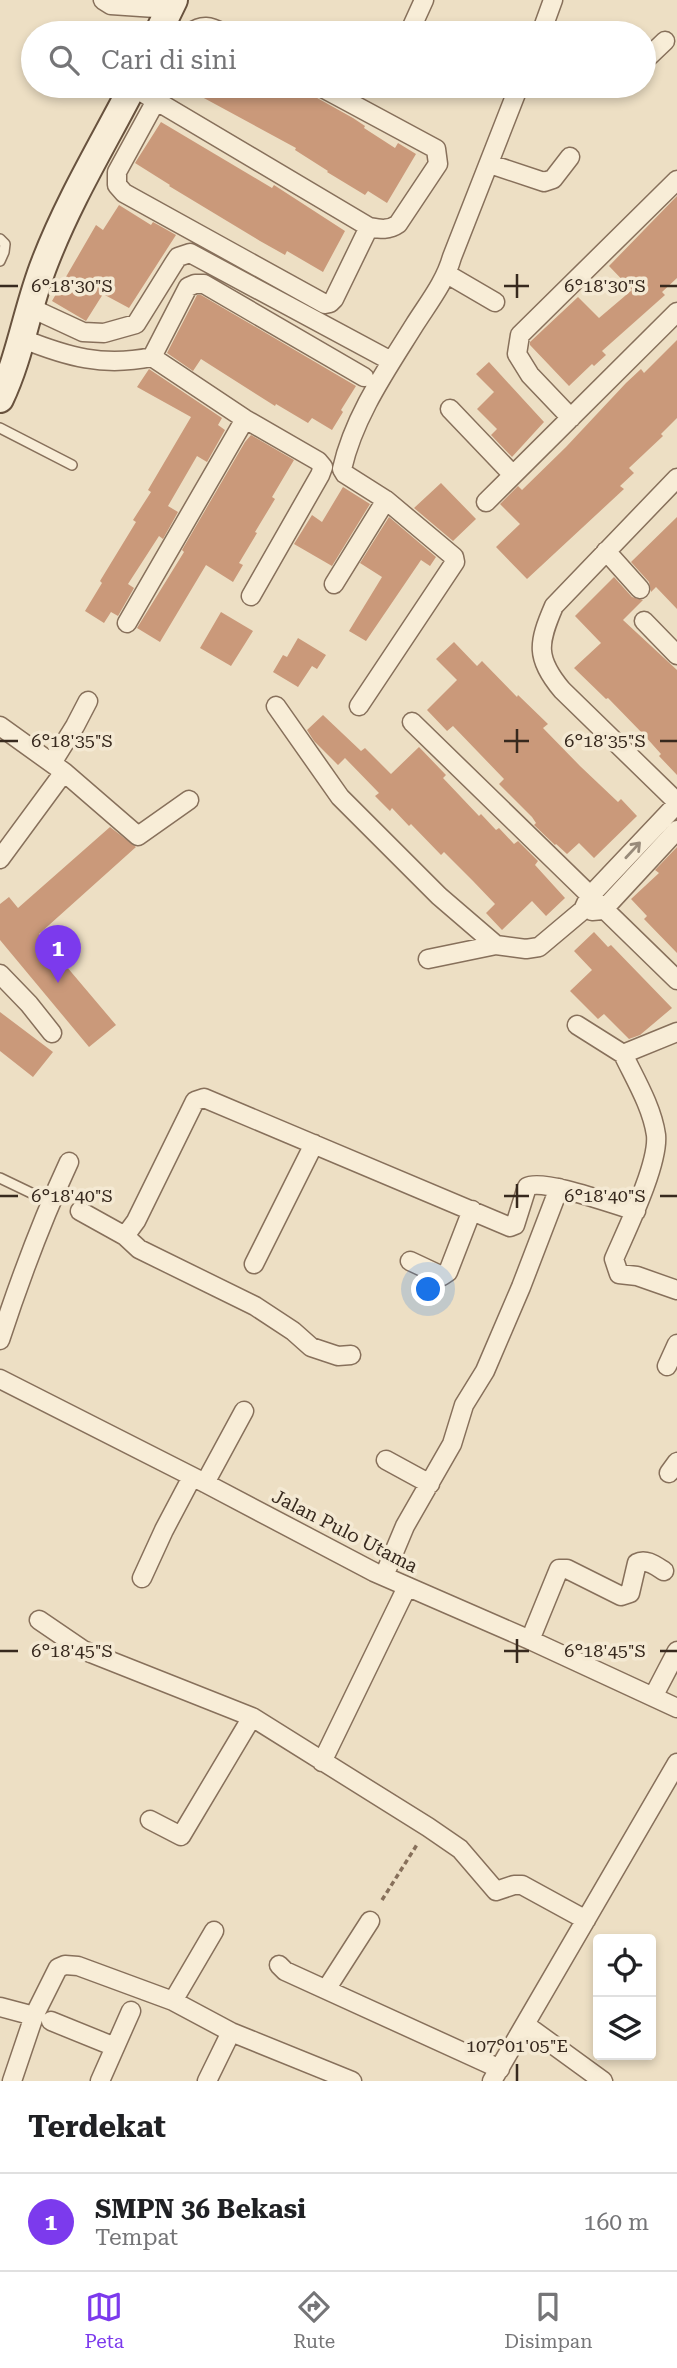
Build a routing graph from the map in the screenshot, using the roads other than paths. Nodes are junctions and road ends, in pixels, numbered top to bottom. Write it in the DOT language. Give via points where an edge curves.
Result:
graph roads {
  1 [pos="103,0"];
  2 [pos="424,0"];
  3 [pos="553,0"];
  4 [pos="172,5"];
  5 [pos="164,21"];
  6 [pos="414,21"];
  7 [pos="546,21"];
  8 [pos="665,41"];
  9 [pos="656,50"];
  10 [pos="126,98"];
  11 [pos="157,98"];
  12 [pos="168,98"];
  13 [pos="341,98"];
  14 [pos="515,98"];
  15 [pos="570,157"];
  16 [pos="490,164"];
  17 [pos="677,180"];
  18 [pos="369,227"];
  19 [pos="0,239"];
  20 [pos="0,261"];
  21 [pos="447,274"];
  22 [pos="495,302"];
  23 [pos="29,307"];
  24 [pos="677,312"];
  25 [pos="23,339"];
  26 [pos="152,357"];
  27 [pos="391,361"];
  28 [pos="364,377"];
  29 [pos="1,395"];
  30 [pos="450,409"];
  31 [pos="571,418"];
  32 [pos="245,419"];
  33 [pos="0,428"];
  34 [pos="72,465"];
  35 [pos="513,475"];
  36 [pos="677,478"];
  37 [pos="386,500"];
  38 [pos="486,502"];
  39 [pos="607,551"];
  40 [pos="334,584"];
  41 [pos="640,589"];
  42 [pos="251,596"];
  43 [pos="643,621"];
  44 [pos="127,623"];
  45 [pos="673,643"];
  46 [pos="88,701"];
  47 [pos="276,706"];
  48 [pos="359,706"];
  49 [pos="412,722"];
  50 [pos="0,726"];
  51 [pos="58,767"];
  52 [pos="189,800"];
  53 [pos="677,803"];
  54 [pos="677,831"];
  55 [pos="0,859"];
  56 [pos="592,905"];
  57 [pos="496,945"];
  58 [pos="428,959"];
  59 [pos="0,974"];
  60 [pos="677,980"];
  61 [pos="577,1024"];
  62 [pos="677,1032"];
  63 [pos="52,1033"];
  64 [pos="623,1054"];
  65 [pos="314,1144"];
  66 [pos="69,1162"];
  67 [pos="0,1178"];
  68 [pos="559,1188"];
  69 [pos="50,1202"];
  70 [pos="472,1210"];
  71 [pos="80,1211"];
  72 [pos="636,1211"];
  73 [pos="125,1236"];
  74 [pos="410,1261"];
  75 [pos="254,1264"];
  76 [pos="677,1290"];
  77 [pos="0,1340"];
  78 [pos="677,1345"];
  79 [pos="351,1355"];
  80 [pos="667,1366"];
  81 [pos="0,1379"];
  82 [pos="244,1411"];
  83 [pos="386,1460"];
  84 [pos="198,1480"];
  85 [pos="429,1484"];
  86 [pos="664,1571"];
  87 [pos="384,1576"];
  88 [pos="142,1578"];
  89 [pos="407,1587"];
  90 [pos="38,1620"];
  91 [pos="530,1640"];
  92 [pos="677,1651"];
  93 [pos="653,1697"];
  94 [pos="677,1709"];
  95 [pos="252,1717"];
  96 [pos="322,1762"];
  97 [pos="677,1763"];
  98 [pos="672,1786"];
  99 [pos="150,1820"];
  100 [pos="586,1920"];
  101 [pos="370,1921"];
  102 [pos="214,1931"];
  103 [pos="279,1965"];
  104 [pos="327,1988"];
  105 [pos="173,2001"];
  106 [pos="0,2007"];
  107 [pos="131,2011"];
  108 [pos="43,2018"];
  109 [pos="526,2025"];
  110 [pos="231,2032"];
  111 [pos="115,2047"];
  112 [pos="496,2075"];
  113 [pos="12,2081"];
  114 [pos="100,2081"];
  115 [pos="208,2081"];
  116 [pos="352,2081"];
  117 [pos="603,2081"];
  1 -- 4 [label="street" via="111,5"];
  2 -- 6 [label="street"];
  3 -- 7 [label="street"];
  4 -- 5 [label="main road"];
  8 -- 9 [label="street"];
  10 -- 23 [label="main road" via="58,229"];
  11 -- 18 [label="street" via="117,173 117,185 124,193 325,304 334,299"];
  12 -- 18 [label="street"];
  13 -- 18 [label="street" via="436,149 438,156 438,164 398,224 386,229"];
  14 -- 16 [label="street"];
  15 -- 16 [label="street" via="553,179 544,182"];
  16 -- 21 [label="street"];
  17 -- 31 [label="street" via="520,335 517,354 530,375"];
  19 -- 20 [label="lane" via="5,244"];
  21 -- 22 [label="street"];
  21 -- 27 [label="street"];
  23 -- 25 [label="main road"];
  23 -- 27 [label="street" via="83,332 104,333 136,324 174,262 190,253"];
  24 -- 31 [label="street"];
  25 -- 26 [label="street" via="60,353 98,360 127,362"];
  25 -- 29 [label="main road"];
  26 -- 28 [label="street" via="188,287 204,284"];
  26 -- 32 [label="street"];
  27 -- 37 [label="street" via="357,423 342,469"];
  30 -- 35 [label="street"];
  31 -- 35 [label="street"];
  32 -- 42 [label="street" via="323,467"];
  32 -- 44 [label="street"];
  33 -- 34 [label="lane"];
  35 -- 38 [label="street"];
  36 -- 39 [label="street"];
  37 -- 40 [label="street"];
  37 -- 48 [label="street" via="455,562"];
  39 -- 41 [label="street"];
  39 -- 53 [label="street" via="554,606 545,627 542,659 562,690"];
  43 -- 45 [label="street"];
  46 -- 51 [label="street"];
  47 -- 57 [label="street" via="340,797 439,896"];
  49 -- 56 [label="street"];
  50 -- 51 [label="street"];
  51 -- 52 [label="street" via="138,836"];
  51 -- 55 [label="street"];
  56 -- 53 [label="street, one-way"];
  54 -- 56 [label="street"];
  56 -- 57 [label="street" via="539,947 526,950"];
  56 -- 60 [label="street"];
  57 -- 58 [label="street"];
  59 -- 63 [label="street"];
  61 -- 64 [label="street"];
  62 -- 64 [label="street"];
  64 -- 72 [label="street" via="651,1115 656,1138"];
  65 -- 70 [label="street"];
  65 -- 73 [label="street" via="204,1098 195,1101"];
  65 -- 75 [label="street"];
  66 -- 69 [label="street"];
  67 -- 69 [label="lane"];
  68 -- 70 [label="street" via="529,1184 513,1227"];
  68 -- 72 [label="street"];
  68 -- 85 [label="street" via="485,1371 464,1405 457,1434"];
  69 -- 77 [label="street"];
  70 -- 74 [label="street" via="447,1272 435,1275"];
  71 -- 73 [label="street"];
  72 -- 76 [label="street" via="614,1259 619,1274"];
  73 -- 79 [label="street" via="139,1249 255,1306 310,1347"];
  78 -- 80 [label="street"];
  81 -- 84 [label="street, Jalan Pulo Utama"];
  82 -- 84 [label="street"];
  83 -- 85 [label="street"];
  84 -- 87 [label="street, Jalan Pulo Utama"];
  84 -- 88 [label="street" via="164,1530"];
  85 -- 87 [label="street"];
  86 -- 91 [label="street" via="640,1561 630,1593 621,1596 559,1569"];
  87 -- 89 [label="street, Jalan Pulo Utama"];
  89 -- 91 [label="street, Jalan Pulo Utama"];
  89 -- 96 [label="street"];
  90 -- 95 [label="street" via="83,1650"];
  91 -- 93 [label="street, Jalan Pulo Utama"];
  92 -- 93 [label="street"];
  93 -- 94 [label="street, Jalan Pulo Utama"];
  95 -- 96 [label="street"];
  95 -- 99 [label="street" via="181,1836"];
  96 -- 100 [label="street" via="460,1849 496,1891 522,1885"];
  97 -- 98 [label="street"];
  98 -- 100 [label="street"];
  100 -- 109 [label="street"];
  101 -- 104 [label="street"];
  102 -- 105 [label="street"];
  103 -- 104 [label="street"];
  104 -- 112 [label="street"];
  105 -- 108 [label="street" via="65,1965 58,1968"];
  105 -- 110 [label="street"];
  106 -- 108 [label="street"];
  107 -- 111 [label="street"];
  108 -- 111 [label="street"];
  108 -- 113 [label="street"];
  109 -- 112 [label="street"];
  109 -- 117 [label="street"];
  110 -- 115 [label="street"];
  110 -- 116 [label="street"];
  111 -- 114 [label="street"];
}
